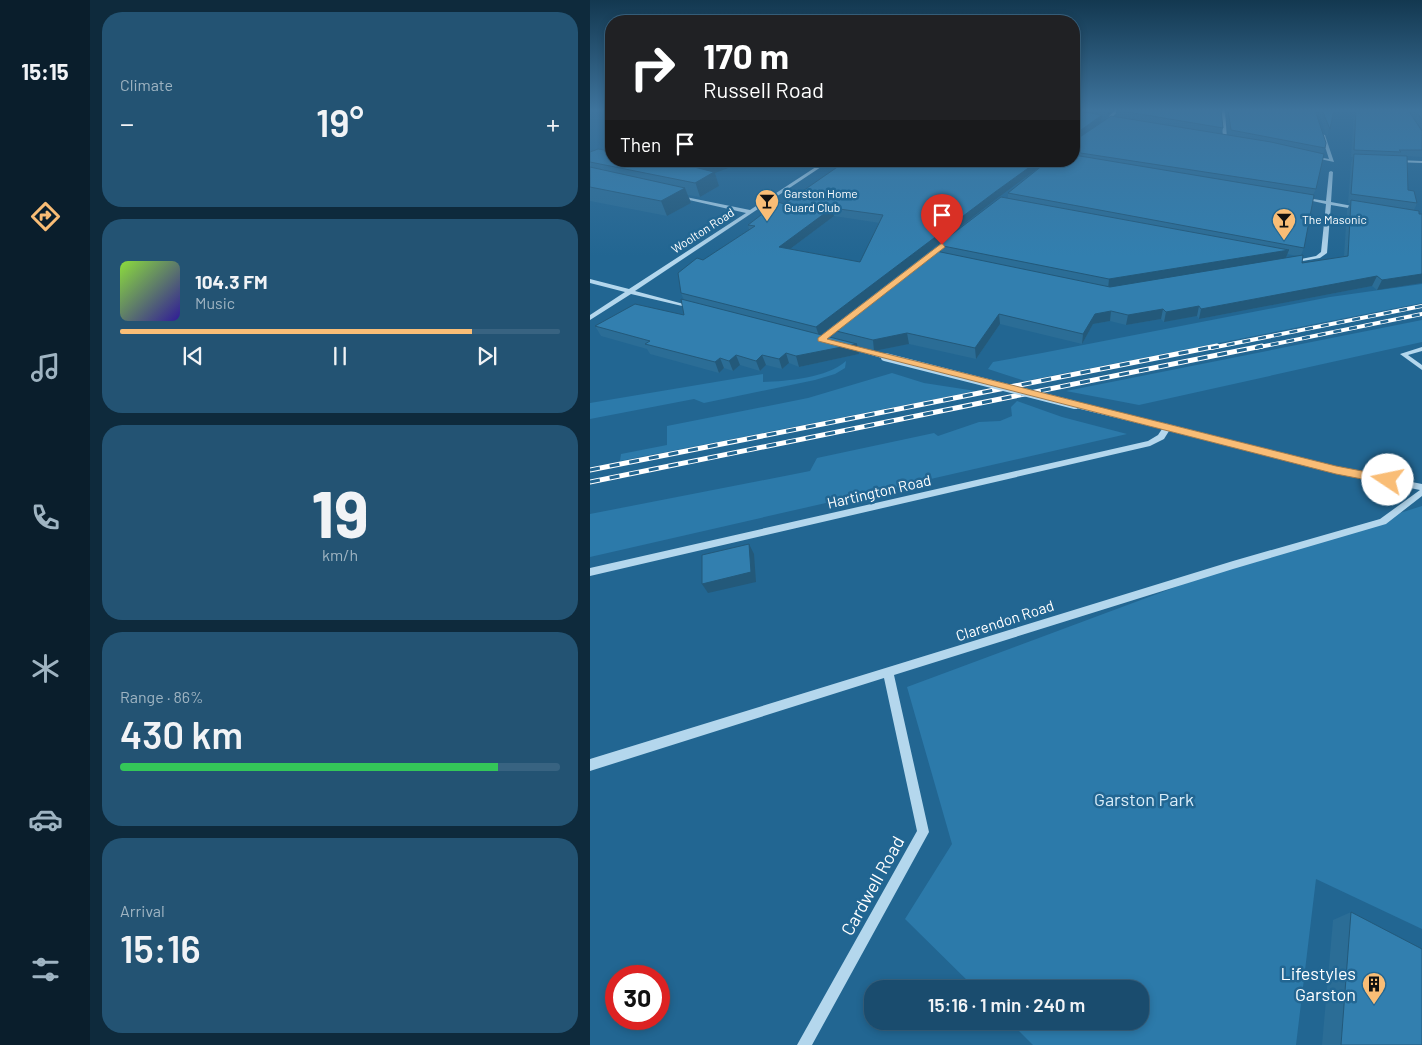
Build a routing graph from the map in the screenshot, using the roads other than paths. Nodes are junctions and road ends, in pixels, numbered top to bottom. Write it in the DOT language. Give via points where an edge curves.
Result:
graph roads {
  1 [pos="1322,159"];
  2 [pos="1332,161"];
  3 [pos="1387,161"];
  4 [pos="1422,162"];
  5 [pos="819,167"];
  6 [pos="1331,172"];
  7 [pos="675,196"];
  8 [pos="1290,196"];
  9 [pos="1330,202"];
  10 [pos="1366,209"];
  11 [pos="751,212"];
  12 [pos="1286,256"];
  13 [pos="1305,260"];
  14 [pos="1285,263"];
  15 [pos="590,281"];
  16 [pos="628,292"];
  17 [pos="698,309"];
  18 [pos="590,318"];
  19 [pos="839,344"];
  20 [pos="1422,349"];
  21 [pos="885,356"];
  22 [pos="1422,368"];
  23 [pos="1075,405"];
  24 [pos="1168,427"];
  25 [pos="1422,487"];
  26 [pos="1422,492"];
  27 [pos="590,572"];
  28 [pos="888,674"];
  29 [pos="590,765"];
  30 [pos="804,1045"];
  1 -- 2 [label="street"];
  3 -- 4 [label="street"];
  5 -- 11 [label="street, Woolton Road"];
  6 -- 9 [label="street"];
  7 -- 11 [label="street"];
  8 -- 9 [label="street"];
  9 -- 10 [label="street"];
  9 -- 13 [label="street" via="1324,253"];
  11 -- 16 [label="street, Woolton Road"];
  12 -- 13 [label="street"];
  13 -- 14 [label="street"];
  15 -- 16 [label="street"];
  16 -- 17 [label="street"];
  16 -- 18 [label="street, Woolton Road"];
  19 -- 21 [label="street"];
  20 -- 22 [label="street" via="1403,354"];
  21 -- 23 [label="street, bridge"];
  23 -- 24 [label="street"];
  24 -- 25 [label="street" via="1336,470"];
  24 -- 27 [label="street, Hartington Road" via="1161,437 1150,443"];
  26 -- 28 [label="street, Clarendon Road" via="1382,522"];
  28 -- 29 [label="street, Clarendon Road"];
  28 -- 30 [label="street, Cardwell Road" via="924,832"];
}
